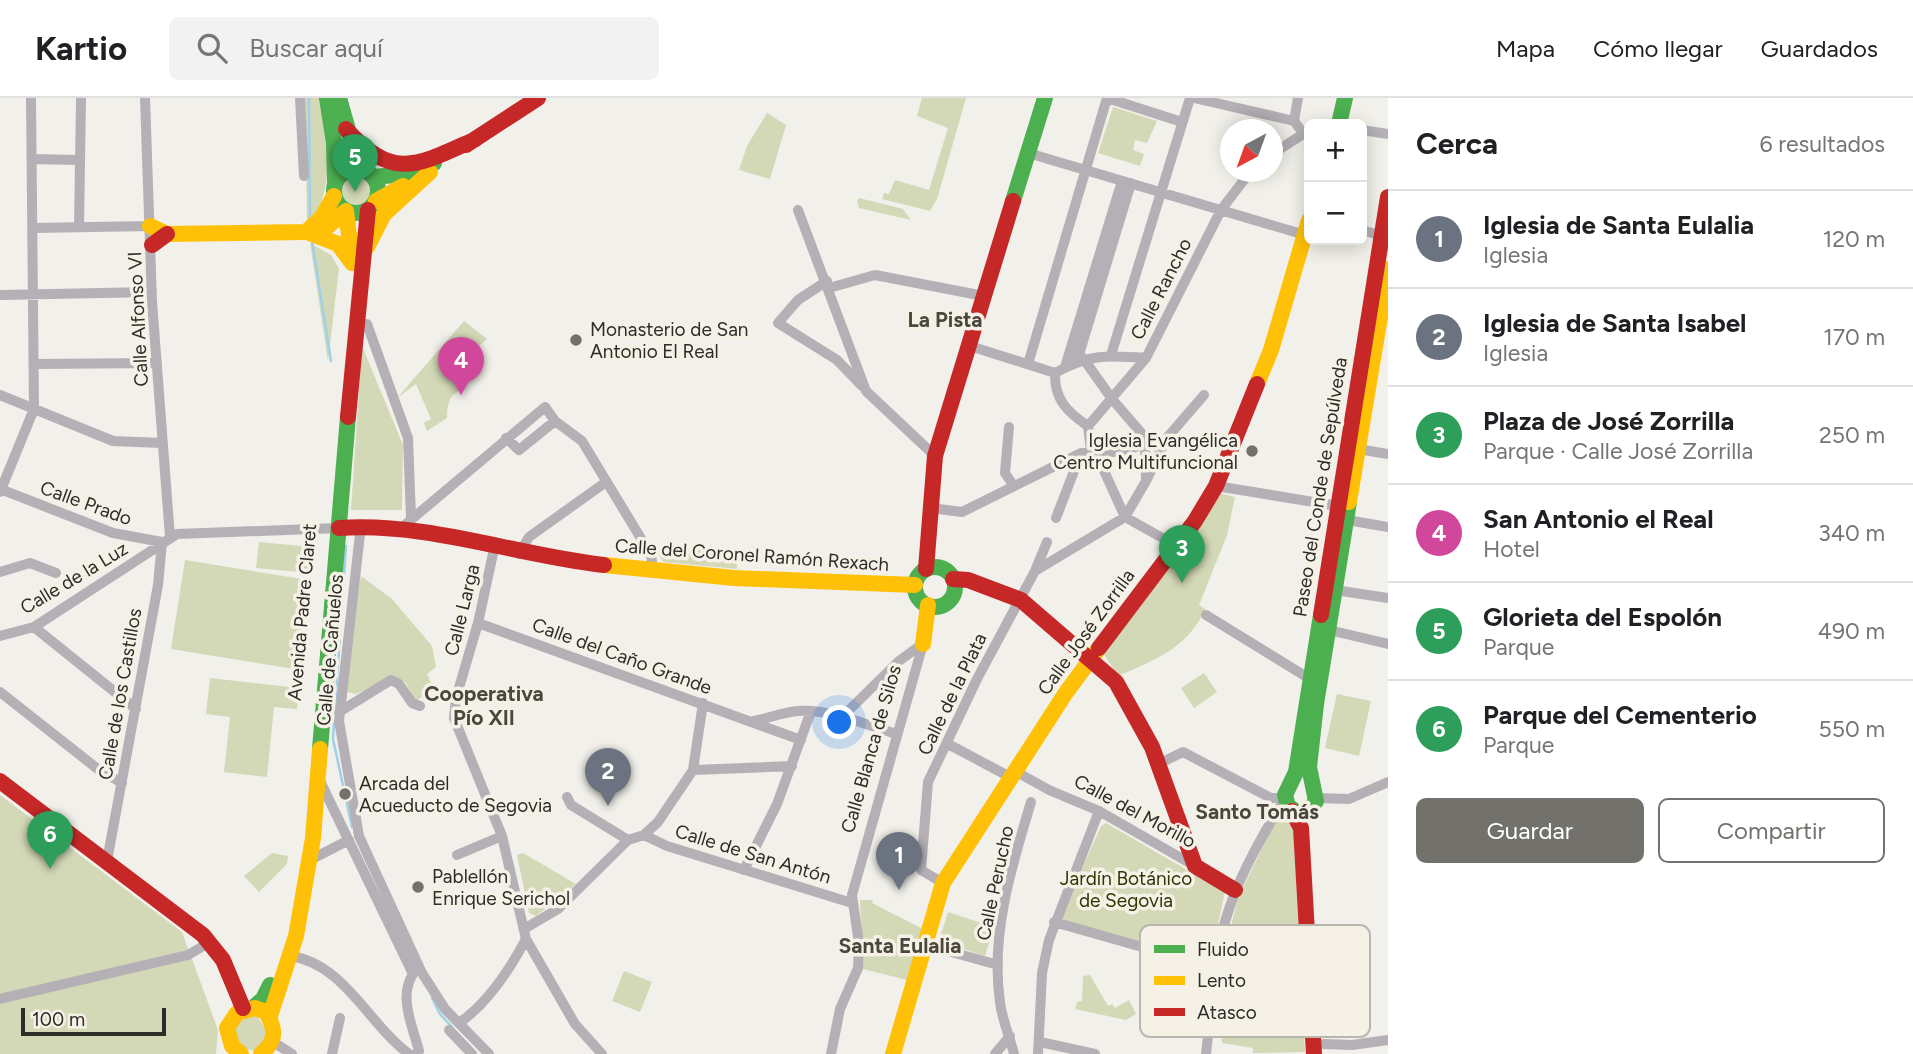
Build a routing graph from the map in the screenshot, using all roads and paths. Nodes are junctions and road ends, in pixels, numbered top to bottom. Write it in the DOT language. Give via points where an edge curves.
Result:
graph roads {
  1 [pos="30,98"];
  2 [pos="81,98"];
  3 [pos="145,98"];
  4 [pos="300,98"];
  5 [pos="327,98"];
  6 [pos="338,98"];
  7 [pos="538,98"];
  8 [pos="1045,98"];
  9 [pos="1107,98"];
  10 [pos="1192,98"];
  11 [pos="1298,98"];
  12 [pos="1346,98"];
  13 [pos="1228,103"];
  14 [pos="1340,119"];
  15 [pos="1294,121"];
  16 [pos="1182,122"];
  17 [pos="346,129"];
  18 [pos="1304,130"];
  19 [pos="1367,131"];
  20 [pos="1304,133"];
  21 [pos="1388,134"];
  22 [pos="476,139"];
  23 [pos="1283,147"];
  24 [pos="1028,153"];
  25 [pos="32,159"];
  26 [pos="79,160"];
  27 [pos="1087,170"];
  28 [pos="430,172"];
  29 [pos="368,174"];
  30 [pos="304,176"];
  31 [pos="1242,182"];
  32 [pos="1125,186"];
  33 [pos="335,189"];
  34 [pos="1160,192"];
  35 [pos="1388,197"];
  36 [pos="372,205"];
  37 [pos="798,210"];
  38 [pos="1221,210"];
  39 [pos="346,211"];
  40 [pos="150,226"];
  41 [pos="79,227"];
  42 [pos="1304,227"];
  43 [pos="33,228"];
  44 [pos="305,232"];
  45 [pos="1367,232"];
  46 [pos="167,234"];
  47 [pos="1382,236"];
  48 [pos="1304,238"];
  49 [pos="152,245"];
  50 [pos="357,268"];
  51 [pos="1388,269"];
  52 [pos="828,285"];
  53 [pos="152,292"];
  54 [pos="0,295"];
  55 [pos="34,295"];
  56 [pos="984,296"];
  57 [pos="367,324"];
  58 [pos="970,346"];
  59 [pos="1111,355"];
  60 [pos="1077,357"];
  61 [pos="1146,358"];
  62 [pos="157,363"];
  63 [pos="36,364"];
  64 [pos="1028,364"];
  65 [pos="1060,370"];
  66 [pos="866,391"];
  67 [pos="0,395"];
  68 [pos="1204,395"];
  69 [pos="1112,399"];
  70 [pos="34,410"];
  71 [pos="555,421"];
  72 [pos="1009,427"];
  73 [pos="1090,427"];
  74 [pos="506,438"];
  75 [pos="1166,439"];
  76 [pos="162,443"];
  77 [pos="1147,443"];
  78 [pos="1198,445"];
  79 [pos="1358,449"];
  80 [pos="1086,452"];
  81 [pos="1388,454"];
  82 [pos="935,456"];
  83 [pos="1100,462"];
  84 [pos="1146,481"];
  85 [pos="606,482"];
  86 [pos="1013,485"];
  87 [pos="1216,486"];
  88 [pos="0,490"];
  89 [pos="931,508"];
  90 [pos="1342,513"];
  91 [pos="1125,517"];
  92 [pos="1056,518"];
  93 [pos="406,523"];
  94 [pos="361,525"];
  95 [pos="1388,527"];
  96 [pos="332,529"];
  97 [pos="166,540"];
  98 [pos="1047,542"];
  99 [pos="1175,545"];
  100 [pos="494,549"];
  101 [pos="519,554"];
  102 [pos="926,569"];
  103 [pos="647,571"];
  104 [pos="1035,571"];
  105 [pos="0,572"];
  106 [pos="56,573"];
  107 [pos="953,579"];
  108 [pos="915,585"];
  109 [pos="1335,590"];
  110 [pos="1388,598"];
  111 [pos="1021,600"];
  112 [pos="928,605"];
  113 [pos="1206,615"];
  114 [pos="478,623"];
  115 [pos="34,627"];
  116 [pos="1329,630"];
  117 [pos="0,636"];
  118 [pos="923,643"];
  119 [pos="1388,644"];
  120 [pos="1090,659"];
  121 [pos="1310,679"];
  122 [pos="0,692"];
  123 [pos="703,703"];
  124 [pos="420,706"];
  125 [pos="136,709"];
  126 [pos="811,711"];
  127 [pos="339,712"];
  128 [pos="843,716"];
  129 [pos="754,722"];
  130 [pos="893,733"];
  131 [pos="801,740"];
  132 [pos="948,744"];
  133 [pos="1158,764"];
  134 [pos="792,766"];
  135 [pos="693,770"];
  136 [pos="1013,774"];
  137 [pos="318,777"];
  138 [pos="0,781"];
  139 [pos="1388,782"];
  140 [pos="122,783"];
  141 [pos="567,797"];
  142 [pos="1289,797"];
  143 [pos="1313,797"];
  144 [pos="1031,802"];
  145 [pos="1099,811"];
  146 [pos="644,835"];
  147 [pos="502,836"];
  148 [pos="349,840"];
  149 [pos="628,840"];
  150 [pos="457,855"];
  151 [pos="310,860"];
  152 [pos="107,861"];
  153 [pos="1195,866"];
  154 [pos="744,870"];
  155 [pos="943,883"];
  156 [pos="1235,890"];
  157 [pos="852,903"];
  158 [pos="1054,922"];
  159 [pos="1226,925"];
  160 [pos="1310,925"];
  161 [pos="1317,925"];
  162 [pos="525,934"];
  163 [pos="211,942"];
  164 [pos="923,944"];
  165 [pos="1140,946"];
  166 [pos="290,956"];
  167 [pos="998,965"];
  168 [pos="0,999"];
  169 [pos="248,1007"];
  170 [pos="270,1016"];
  171 [pos="340,1018"];
  172 [pos="454,1026"];
  173 [pos="1010,1036"];
  174 [pos="1388,1040"];
  175 [pos="1040,1042"];
  176 [pos="833,1048"];
  177 [pos="267,1050"];
  178 [pos="235,1051"];
  179 [pos="1321,1051"];
  180 [pos="292,1054"];
  181 [pos="332,1054"];
  182 [pos="409,1054"];
  183 [pos="416,1054"];
  184 [pos="472,1054"];
  185 [pos="489,1054"];
  186 [pos="602,1054"];
  187 [pos="893,1054"];
  188 [pos="995,1054"];
  189 [pos="1014,1054"];
  190 [pos="1038,1054"];
  191 [pos="1095,1054"];
  1 -- 25 [label="street"];
  2 -- 26 [label="street"];
  3 -- 40 [label="street, Calle Alfonso VI"];
  4 -- 30 [label="street"];
  5 -- 33 [label="main road"];
  6 -- 17 [label="main road"];
  7 -- 22 [label="main road"];
  8 -- 24 [label="main road"];
  9 -- 16 [label="street"];
  9 -- 27 [label="street"];
  10 -- 13 [label="street"];
  10 -- 16 [label="street"];
  11 -- 15 [label="street"];
  12 -- 14 [label="main road"];
  13 -- 15 [label="street"];
  15 -- 18 [label="street"];
  16 -- 34 [label="street"];
  17 -- 22 [label="main road" via="369,153 397,166 423,162"];
  17 -- 29 [label="main road"];
  19 -- 21 [label="street"];
  20 -- 23 [label="street"];
  22 -- 28 [label="main road"];
  22 -- 29 [label="main road" via="417,171"];
  24 -- 27 [label="street"];
  24 -- 56 [label="main road"];
  25 -- 26 [label="street"];
  25 -- 43 [label="street"];
  26 -- 41 [label="street"];
  27 -- 32 [label="street"];
  27 -- 64 [label="street"];
  28 -- 36 [label="main road"];
  28 -- 50 [label="main road" via="384,214"];
  29 -- 33 [label="main road" via="347,171"];
  29 -- 36 [label="main road" via="377,187"];
  31 -- 38 [label="street, Calle Rancho"];
  32 -- 34 [label="street"];
  32 -- 60 [label="street"];
  33 -- 39 [label="main road"];
  33 -- 44 [label="main road" via="322,217"];
  34 -- 38 [label="street"];
  34 -- 59 [label="street"];
  35 -- 47 [label="main road, Paseo del Conde de Sepúlveda"];
  36 -- 39 [label="main road" via="358,214"];
  36 -- 50 [label="main road, Avenida Padre Claret"];
  37 -- 52 [label="street"];
  38 -- 42 [label="street"];
  38 -- 61 [label="street, Calle Rancho"];
  39 -- 44 [label="main road" via="328,226"];
  39 -- 50 [label="main road, Avenida Padre Claret"];
  40 -- 41 [label="street"];
  40 -- 46 [label="main road"];
  40 -- 49 [label="street, Calle Alfonso VI"];
  41 -- 43 [label="street"];
  43 -- 55 [label="street"];
  44 -- 46 [label="main road"];
  44 -- 50 [label="main road" via="338,244"];
  45 -- 47 [label="street"];
  46 -- 49 [label="main road"];
  47 -- 90 [label="main road, Paseo del Conde de Sepúlveda"];
  48 -- 87 [label="main road, Calle José Zorrilla" via="1271,349"];
  49 -- 53 [label="street, Calle Alfonso VI"];
  50 -- 96 [label="main road, Avenida Padre Claret"];
  51 -- 79 [label="main road, Paseo del Conde de Sepúlveda"];
  52 -- 56 [label="street" via="875,275"];
  52 -- 66 [label="street"];
  52 -- 66 [label="street" via="798,300 778,323 837,360"];
  53 -- 55 [label="street"];
  53 -- 62 [label="street, Calle Alfonso VI"];
  54 -- 55 [label="street"];
  55 -- 63 [label="street"];
  56 -- 58 [label="main road"];
  57 -- 93 [label="street" via="408,438"];
  58 -- 64 [label="street"];
  58 -- 82 [label="main road"];
  59 -- 60 [label="street"];
  59 -- 61 [label="street"];
  60 -- 65 [label="street"];
  60 -- 69 [label="street"];
  61 -- 69 [label="street, Calle Rancho"];
  62 -- 63 [label="street"];
  62 -- 76 [label="street, Calle Alfonso VI"];
  63 -- 70 [label="street"];
  64 -- 65 [label="street"];
  65 -- 73 [label="street" via="1055,388 1060,402"];
  66 -- 82 [label="street"];
  67 -- 70 [label="street"];
  68 -- 75 [label="street"];
  69 -- 73 [label="street, Calle Rancho"];
  69 -- 77 [label="street"];
  70 -- 76 [label="street" via="118,442"];
  70 -- 88 [label="street"];
  71 -- 74 [label="street" via="519,450"];
  71 -- 74 [label="street" via="545,407"];
  71 -- 85 [label="street" via="578,437"];
  72 -- 86 [label="street" via="1005,473"];
  73 -- 80 [label="street"];
  74 -- 93 [label="street"];
  75 -- 77 [label="street"];
  75 -- 78 [label="street"];
  75 -- 84 [label="street"];
  76 -- 97 [label="street, Calle Alfonso VI"];
  77 -- 80 [label="street" via="1117,452"];
  77 -- 84 [label="street"];
  79 -- 81 [label="street"];
  79 -- 90 [label="main road, Paseo del Conde de Sepúlveda"];
  80 -- 86 [label="street"];
  80 -- 92 [label="street"];
  82 -- 89 [label="main road"];
  83 -- 91 [label="street"];
  84 -- 91 [label="street"];
  85 -- 101 [label="street" via="529,537"];
  85 -- 103 [label="street" via="652,557"];
  86 -- 89 [label="street" via="962,512"];
  87 -- 90 [label="street"];
  87 -- 99 [label="main road, Calle José Zorrilla"];
  88 -- 97 [label="street, Calle Prado" via="113,533"];
  89 -- 102 [label="main road"];
  90 -- 95 [label="street"];
  90 -- 109 [label="main road, Paseo del Conde de Sepúlveda"];
  90 -- 121 [label="main road, Paseo del Conde de Sepúlveda"];
  91 -- 99 [label="street"];
  91 -- 104 [label="street"];
  93 -- 94 [label="main road, Calle del Coronel Ramón Rexach"];
  93 -- 100 [label="main road, Calle del Coronel Ramón Rexach"];
  94 -- 96 [label="main road, Calle del Coronel Ramón Rexach"];
  94 -- 127 [label="street, Calle de Cañuelos"];
  96 -- 97 [label="street, Calle Prado" via="181,533"];
  96 -- 137 [label="main road, Avenida Padre Claret"];
  96 -- 169 [label="main road, Avenida Padre Claret" via="300,871 273,979 263,999"];
  97 -- 115 [label="street, Calle de la Luz"];
  97 -- 125 [label="street, Calle de los Castillos"];
  98 -- 104 [label="street, Calle de la Plata"];
  99 -- 120 [label="main road, Calle José Zorrilla"];
  100 -- 101 [label="main road, Calle del Coronel Ramón Rexach"];
  100 -- 114 [label="street, Calle Larga"];
  101 -- 103 [label="main road, Calle del Coronel Ramón Rexach"];
  102 -- 107 [label="main road" via="943,568"];
  102 -- 108 [label="main road"];
  103 -- 108 [label="main road, Calle del Coronel Ramón Rexach"];
  104 -- 111 [label="street, Calle de la Plata"];
  105 -- 106 [label="street" via="30,563"];
  107 -- 111 [label="main road"];
  107 -- 112 [label="main road" via="949,600"];
  108 -- 112 [label="main road" via="918,597"];
  109 -- 110 [label="street"];
  109 -- 116 [label="main road, Paseo del Conde de Sepúlveda"];
  111 -- 120 [label="main road"];
  111 -- 132 [label="street, Calle de la Plata" via="977,679"];
  112 -- 118 [label="main road, Calle Blanca de Silos"];
  113 -- 121 [label="street"];
  114 -- 123 [label="street, Calle del Caño Grande"];
  114 -- 147 [label="street, Calle Larga" via="454,719"];
  115 -- 117 [label="street, Calle de la Luz"];
  115 -- 125 [label="street"];
  116 -- 119 [label="street"];
  116 -- 143 [label="main road, Paseo del Conde de Sepúlveda" via="1309,767"];
  118 -- 128 [label="street"];
  118 -- 130 [label="street, Calle Blanca de Silos"];
  120 -- 133 [label="main road" via="1121,689"];
  120 -- 136 [label="main road, Calle José Zorrilla"];
  121 -- 142 [label="main road, Paseo del Conde de Sepúlveda"];
  122 -- 140 [label="street"];
  123 -- 129 [label="street, Calle del Caño Grande"];
  123 -- 135 [label="street"];
  124 -- 127 [label="street" via="391,680"];
  125 -- 140 [label="street, Calle de los Castillos"];
  126 -- 128 [label="street"];
  126 -- 129 [label="street"];
  126 -- 131 [label="street"];
  127 -- 172 [label="street, Calle de Cañuelos" via="340,741 359,836 422,974"];
  128 -- 130 [label="street"];
  129 -- 131 [label="street, Calle del Caño Grande"];
  130 -- 157 [label="street, Calle Blanca de Silos"];
  131 -- 134 [label="street"];
  132 -- 136 [label="street, Calle del Morillo"];
  132 -- 155 [label="street, Calle de la Plata" via="927,786 921,870"];
  133 -- 142 [label="street" via="1183,752 1270,798"];
  133 -- 153 [label="main road"];
  134 -- 135 [label="street"];
  134 -- 154 [label="street"];
  135 -- 146 [label="street"];
  136 -- 145 [label="street, Calle del Morillo"];
  136 -- 155 [label="main road, Calle José Zorrilla"];
  137 -- 148 [label="street"];
  137 -- 151 [label="main road, Avenida Padre Claret"];
  138 -- 152 [label="main road"];
  139 -- 143 [label="street" via="1349,799"];
  140 -- 152 [label="street, Calle de los Castillos"];
  141 -- 149 [label="street" via="570,806"];
  142 -- 143 [label="main road" via="1301,813"];
  142 -- 143 [label="main road" via="1301,781"];
  142 -- 156 [label="street"];
  142 -- 160 [label="main road" via="1301,828"];
  143 -- 161 [label="main road, Paseo del Conde de Sepúlveda"];
  144 -- 167 [label="street, Calle Perucho" via="1001,922"];
  145 -- 153 [label="street, Calle del Morillo"];
  145 -- 158 [label="street"];
  146 -- 149 [label="street"];
  146 -- 154 [label="street, Calle de San Antón" via="658,844"];
  147 -- 150 [label="street"];
  147 -- 162 [label="street, Calle Larga"];
  148 -- 151 [label="street"];
  148 -- 183 [label="street" via="413,974 406,998"];
  149 -- 162 [label="street" via="565,903"];
  151 -- 166 [label="main road, Avenida Padre Claret"];
  152 -- 163 [label="main road"];
  153 -- 156 [label="main road, Calle del Morillo"];
  154 -- 157 [label="street, Calle de San Antón"];
  155 -- 164 [label="main road, Calle José Zorrilla"];
  156 -- 159 [label="street"];
  157 -- 176 [label="street" via="858,968 840,1009"];
  158 -- 165 [label="street"];
  158 -- 175 [label="street" via="1042,973"];
  162 -- 172 [label="street" via="502,977"];
  162 -- 186 [label="street, Calle Larga" via="575,1024"];
  163 -- 168 [label="street" via="188,955"];
  163 -- 169 [label="main road"];
  164 -- 167 [label="street"];
  164 -- 187 [label="main road, Calle José Zorrilla"];
  166 -- 170 [label="main road, Avenida Padre Claret"];
  166 -- 182 [label="street" via="313,964 352,993"];
  167 -- 173 [label="street, Calle Perucho" via="999,1000"];
  169 -- 170 [label="main road"];
  169 -- 178 [label="main road, Avenida Padre Claret" via="229,1021"];
  170 -- 177 [label="main road" via="275,1028"];
  171 -- 181 [label="street"];
  172 -- 184 [label="street"];
  172 -- 185 [label="street"];
  173 -- 188 [label="street"];
  173 -- 189 [label="street, Calle Perucho"];
  174 -- 179 [label="street"];
  175 -- 190 [label="street"];
  175 -- 191 [label="street"];
  177 -- 180 [label="street"];
}
